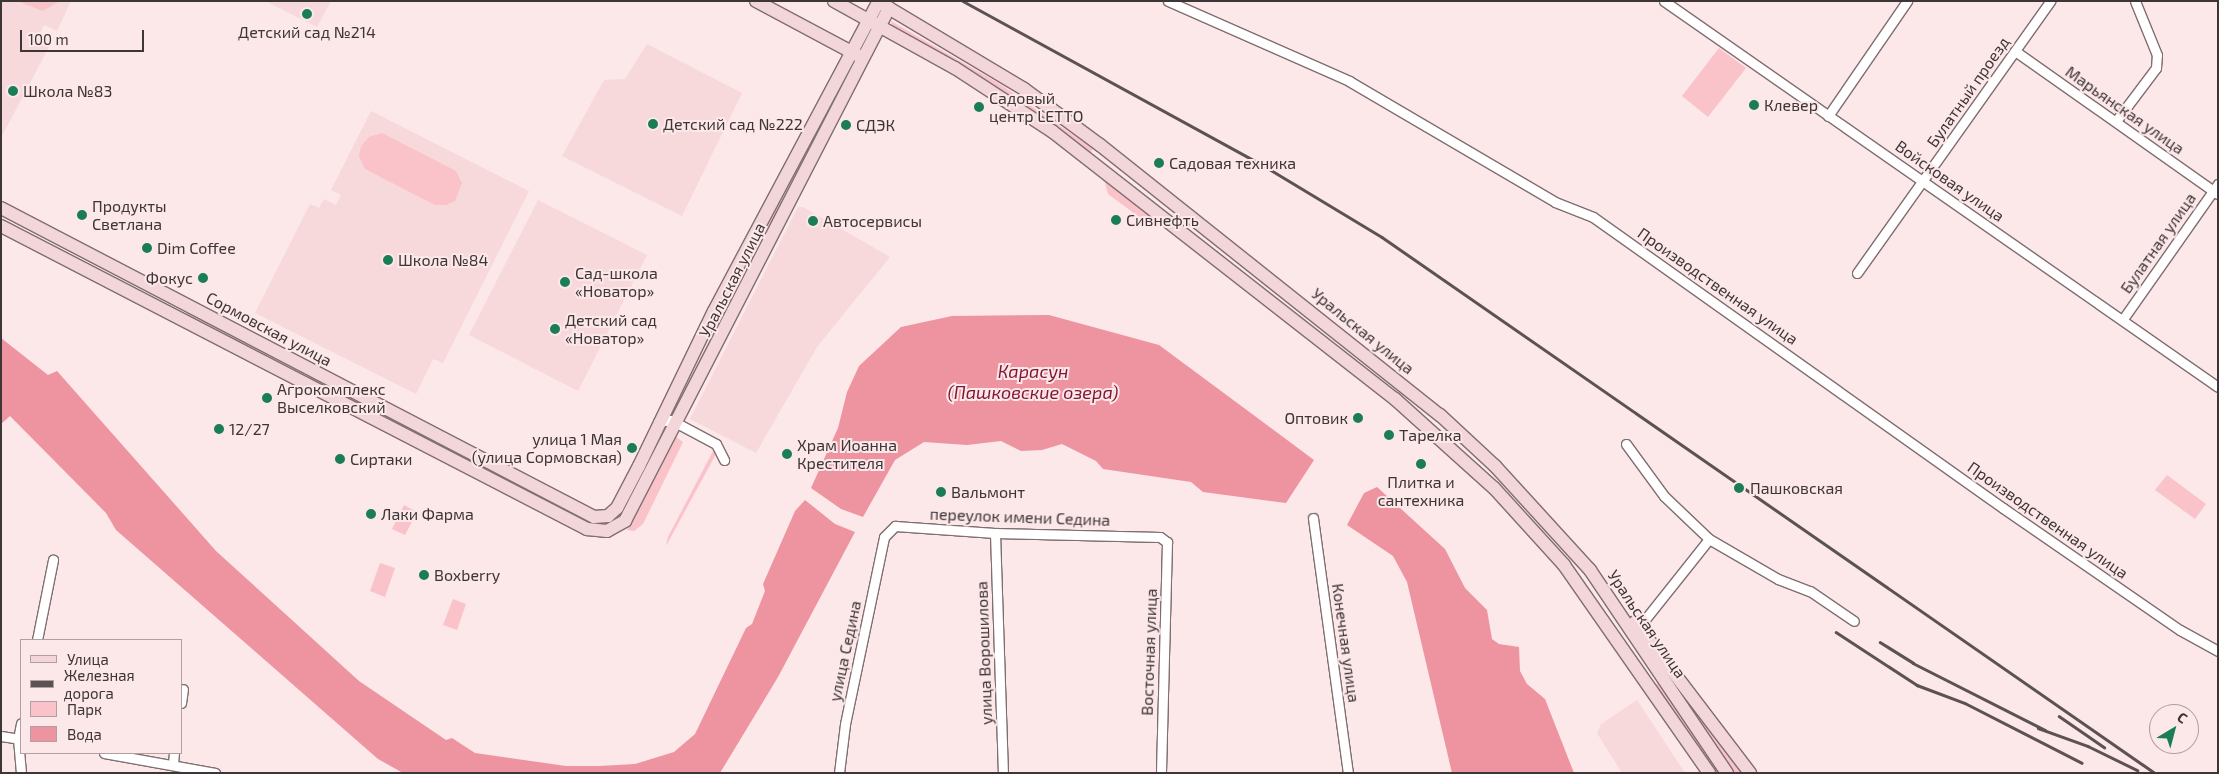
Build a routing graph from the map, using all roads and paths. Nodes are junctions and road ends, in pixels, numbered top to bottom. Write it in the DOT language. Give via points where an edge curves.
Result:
graph roads {
  1 [pos="756,1"];
  2 [pos="834,1"];
  3 [pos="1168,1"];
  4 [pos="1664,1"];
  5 [pos="1907,1"];
  6 [pos="2050,1"];
  7 [pos="2135,1"];
  8 [pos="881,4"];
  9 [pos="873,23"];
  10 [pos="2015,51"];
  11 [pos="852,53"];
  12 [pos="1828,116"];
  13 [pos="2116,121"];
  14 [pos="1100,145"];
  15 [pos="1089,159"];
  16 [pos="1924,182"];
  17 [pos="2216,190"];
  18 [pos="1,208"];
  19 [pos="1,226"];
  20 [pos="1858,273"];
  21 [pos="2123,319"];
  22 [pos="304,366"];
  23 [pos="298,378"];
  24 [pos="2218,386"];
  25 [pos="666,406"];
  26 [pos="679,418"];
  27 [pos="658,422"];
  28 [pos="1626,444"];
  29 [pos="724,460"];
  30 [pos="601,517"];
  31 [pos="1314,518"];
  32 [pos="598,532"];
  33 [pos="995,533"];
  34 [pos="884,537"];
  35 [pos="1160,537"];
  36 [pos="1709,539"];
  37 [pos="53,560"];
  38 [pos="1600,583"];
  39 [pos="1854,621"];
  40 [pos="1639,627"];
  41 [pos="37,639"];
  42 [pos="2218,650"];
  43 [pos="183,689"];
  44 [pos="182,696"];
  45 [pos="1,736"];
  46 [pos="20,739"];
  47 [pos="109,754"];
  48 [pos="174,754"];
  49 [pos="177,768"];
  50 [pos="20,773"];
  51 [pos="215,773"];
  52 [pos="840,773"];
  53 [pos="1002,773"];
  54 [pos="1161,773"];
  55 [pos="1348,773"];
  56 [pos="1709,773"];
  57 [pos="1727,773"];
  58 [pos="1750,773"];
  1 -- 11 [label="main road"];
  2 -- 9 [label="main road, Уральская улица"];
  3 -- 42 [label="street, Производственная улица" via="1349,81 1555,202 1593,217 2003,508 2180,630"];
  4 -- 12 [label="street, Войсковая улица"];
  5 -- 12 [label="street"];
  6 -- 10 [label="street, Булатный проезд"];
  7 -- 13 [label="street" via="2156,55 2156,68"];
  8 -- 9 [label="main road, Уральская улица"];
  8 -- 14 [label="main road, Уральская улица" via="989,65"];
  9 -- 11 [label="main road, Уральская улица"];
  9 -- 11 [label="main road, Уральская улица"];
  9 -- 15 [label="main road, Уральская улица" via="1007,100"];
  10 -- 13 [label="street, Марьянская улица"];
  10 -- 16 [label="street, Булатный проезд"];
  11 -- 25 [label="main road, Уральская улица"];
  11 -- 26 [label="main road, Уральская улица"];
  12 -- 16 [label="street, Войсковая улица"];
  13 -- 17 [label="street, Марьянская улица"];
  14 -- 15 [label="street"];
  14 -- 38 [label="main road, Уральская улица" via="1440,415 1515,488"];
  15 -- 56 [label="main road, Уральская улица" via="1395,399 1494,488 1582,588"];
  16 -- 20 [label="street, Булатный проезд"];
  16 -- 21 [label="street, Войсковая улица"];
  17 -- 21 [label="street, Булатная улица"];
  18 -- 22 [label="main road, Сормовская улица"];
  19 -- 23 [label="main road, Сормовская улица"];
  21 -- 24 [label="street, Войсковая улица"];
  22 -- 23 [label="main road"];
  22 -- 30 [label="main road, Сормовская улица" via="587,514"];
  23 -- 32 [label="main road, Сормовская улица"];
  25 -- 26 [label="street" via="672,415"];
  25 -- 27 [label="main road, Уральская улица"];
  26 -- 27 [label="street"];
  26 -- 29 [label="street" via="716,444"];
  26 -- 32 [label="main road, Уральская улица" via="625,522 614,529"];
  27 -- 30 [label="main road, Уральская улица" via="617,508"];
  28 -- 36 [label="street" via="1664,496"];
  31 -- 55 [label="street, Конечная улица"];
  33 -- 34 [label="street, переулок имени Седина" via="895,526"];
  33 -- 35 [label="street, переулок имени Седина"];
  33 -- 53 [label="street, улица Ворошилова"];
  34 -- 52 [label="street, улица Седина" via="845,724"];
  35 -- 54 [label="street, Восточная улица" via="1167,542 1169,550"];
  36 -- 39 [label="street" via="1778,579 1810,591"];
  36 -- 40 [label="street"];
  37 -- 41 [label="street"];
  38 -- 40 [label="main road"];
  38 -- 57 [label="main road, Уральская улица"];
  40 -- 58 [label="main road"];
  43 -- 44 [label="street"];
  45 -- 46 [label="street"];
  46 -- 50 [label="street"];
  47 -- 49 [label="street"];
  48 -- 49 [label="street"];
  49 -- 51 [label="street"];
}
